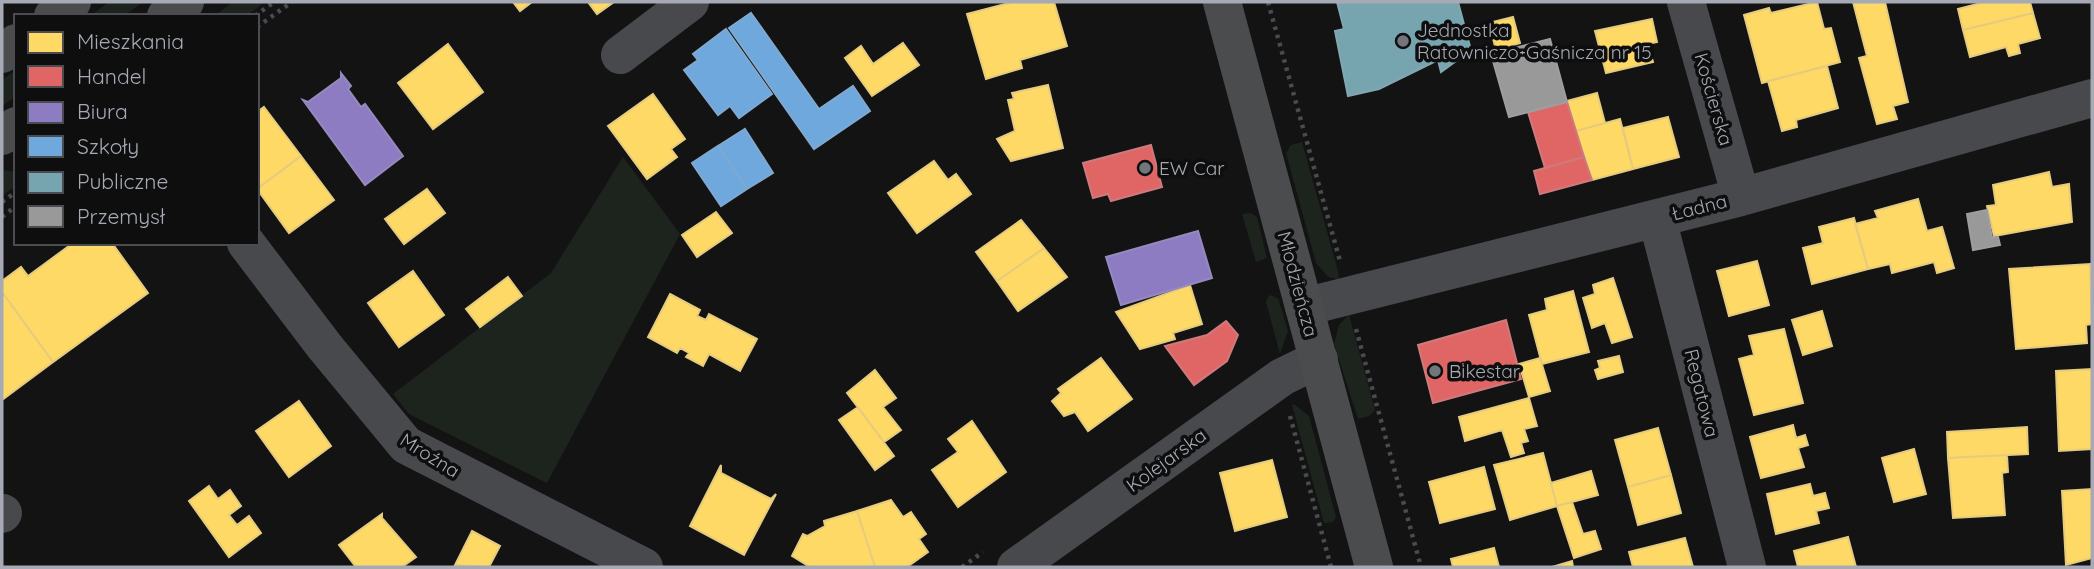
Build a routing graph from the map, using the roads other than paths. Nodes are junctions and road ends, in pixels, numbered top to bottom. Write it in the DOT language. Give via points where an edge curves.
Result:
graph roads {
  1 [pos="72,2"];
  2 [pos="185,2"];
  3 [pos="690,2"];
  4 [pos="1222,2"];
  5 [pos="1686,2"];
  6 [pos="56,14"];
  7 [pos="169,14"];
  8 [pos="620,55"];
  9 [pos="2092,98"];
  10 [pos="1741,197"];
  11 [pos="1657,218"];
  12 [pos="248,245"];
  13 [pos="1304,307"];
  14 [pos="1319,359"];
  15 [pos="644,567"];
  16 [pos="1016,567"];
  17 [pos="1374,567"];
  18 [pos="1747,567"];
  1 -- 6 [label="main road"];
  2 -- 7 [label="main road"];
  3 -- 8 [label="street"];
  4 -- 13 [label="main road, Młodzieńcza"];
  5 -- 10 [label="street, Kościerska"];
  9 -- 10 [label="street, Ładna"];
  10 -- 11 [label="street, Ładna"];
  11 -- 13 [label="street, Ładna"];
  11 -- 18 [label="street, Regatowa"];
  12 -- 15 [label="street, Mroźna" via="407,445"];
  13 -- 14 [label="main road, Młodzieńcza"];
  14 -- 16 [label="street, Kolejarska" via="1282,377"];
  14 -- 17 [label="main road, Młodzieńcza"];
}
